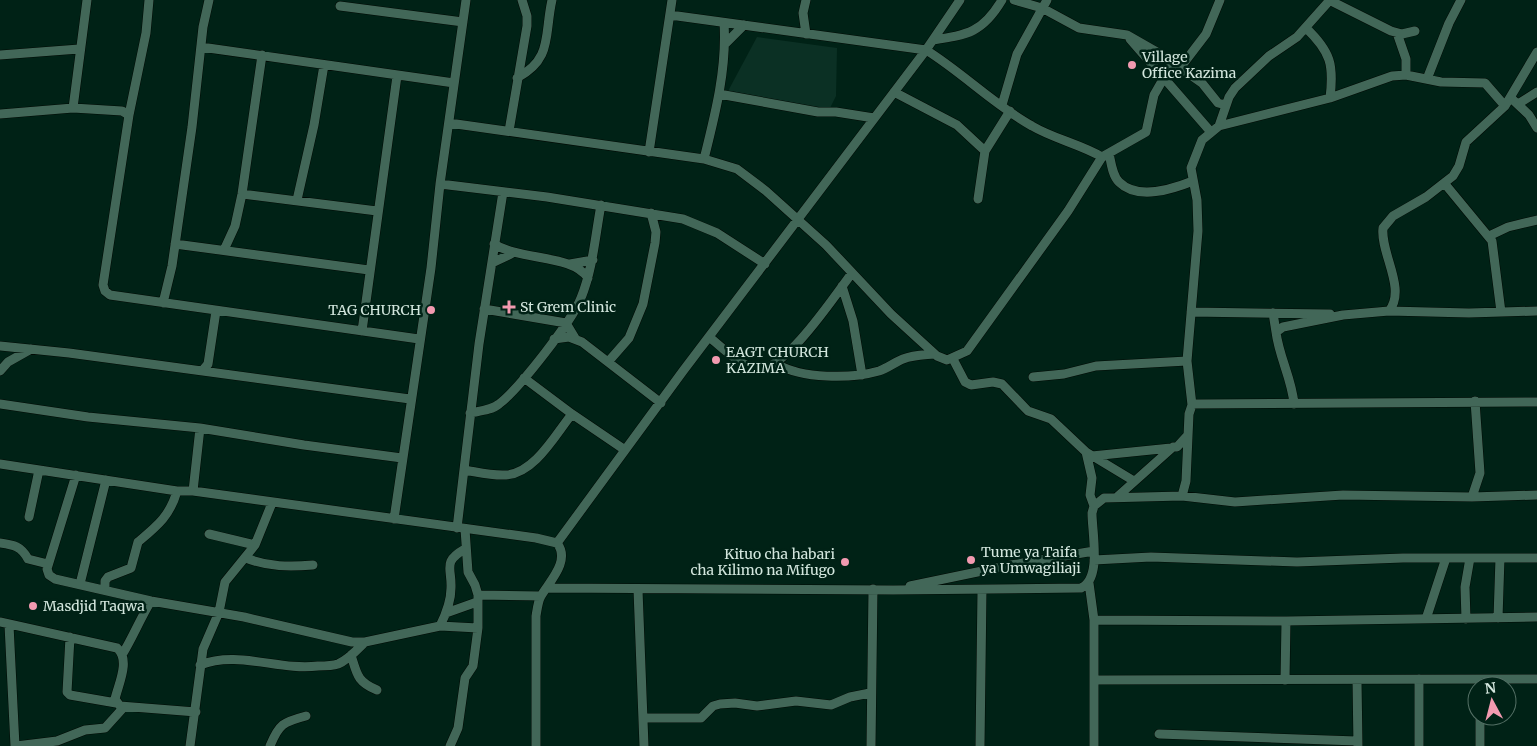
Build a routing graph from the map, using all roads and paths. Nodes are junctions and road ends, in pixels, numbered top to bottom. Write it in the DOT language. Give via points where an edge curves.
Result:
graph roads {
  1 [pos="87,0"];
  2 [pos="149,0"];
  3 [pos="209,0"];
  4 [pos="466,0"];
  5 [pos="522,0"];
  6 [pos="552,0"];
  7 [pos="672,0"];
  8 [pos="806,0"];
  9 [pos="960,0"];
  10 [pos="1002,0"];
  11 [pos="1014,0"];
  12 [pos="1220,0"];
  13 [pos="1346,0"];
  14 [pos="1462,0"];
  15 [pos="1330,1"];
  16 [pos="1044,4"];
  17 [pos="340,6"];
  18 [pos="670,15"];
  19 [pos="463,22"];
  20 [pos="724,23"];
  21 [pos="744,25"];
  22 [pos="1306,28"];
  23 [pos="1414,31"];
  24 [pos="1397,33"];
  25 [pos="806,34"];
  26 [pos="1127,35"];
  27 [pos="933,40"];
  28 [pos="726,44"];
  29 [pos="201,47"];
  30 [pos="79,49"];
  31 [pos="926,50"];
  32 [pos="1537,52"];
  33 [pos="0,55"];
  34 [pos="262,55"];
  35 [pos="324,65"];
  36 [pos="1176,65"];
  37 [pos="1406,75"];
  38 [pos="397,76"];
  39 [pos="517,78"];
  40 [pos="1164,78"];
  41 [pos="1427,80"];
  42 [pos="1332,83"];
  43 [pos="454,84"];
  44 [pos="894,92"];
  45 [pos="1537,92"];
  46 [pos="719,94"];
  47 [pos="1343,94"];
  48 [pos="1330,98"];
  49 [pos="1510,98"];
  50 [pos="1518,104"];
  51 [pos="1002,105"];
  52 [pos="1226,105"];
  53 [pos="1505,106"];
  54 [pos="73,108"];
  55 [pos="1010,111"];
  56 [pos="0,114"];
  57 [pos="129,114"];
  58 [pos="874,118"];
  59 [pos="448,124"];
  60 [pos="1215,128"];
  61 [pos="1537,128"];
  62 [pos="509,131"];
  63 [pos="709,139"];
  64 [pos="649,152"];
  65 [pos="985,152"];
  66 [pos="1106,155"];
  67 [pos="704,159"];
  68 [pos="717,162"];
  69 [pos="1193,181"];
  70 [pos="440,184"];
  71 [pos="1445,184"];
  72 [pos="503,192"];
  73 [pos="242,194"];
  74 [pos="978,199"];
  75 [pos="297,200"];
  76 [pos="601,205"];
  77 [pos="377,211"];
  78 [pos="651,213"];
  79 [pos="666,216"];
  80 [pos="798,218"];
  81 [pos="1537,220"];
  82 [pos="656,232"];
  83 [pos="1489,236"];
  84 [pos="175,244"];
  85 [pos="494,244"];
  86 [pos="224,250"];
  87 [pos="512,254"];
  88 [pos="593,260"];
  89 [pos="492,263"];
  90 [pos="569,264"];
  91 [pos="765,264"];
  92 [pos="369,270"];
  93 [pos="852,273"];
  94 [pos="588,278"];
  95 [pos="842,286"];
  96 [pos="163,303"];
  97 [pos="484,309"];
  98 [pos="216,311"];
  99 [pos="1389,311"];
  100 [pos="1537,311"];
  101 [pos="1191,312"];
  102 [pos="1501,312"];
  103 [pos="1273,313"];
  104 [pos="1343,315"];
  105 [pos="566,323"];
  106 [pos="362,331"];
  107 [pos="1276,332"];
  108 [pos="709,337"];
  109 [pos="554,338"];
  110 [pos="575,338"];
  111 [pos="419,339"];
  112 [pos="0,346"];
  113 [pos="31,349"];
  114 [pos="934,354"];
  115 [pos="953,360"];
  116 [pos="1187,361"];
  117 [pos="608,362"];
  118 [pos="777,364"];
  119 [pos="532,368"];
  120 [pos="203,370"];
  121 [pos="0,372"];
  122 [pos="862,375"];
  123 [pos="1033,377"];
  124 [pos="524,378"];
  125 [pos="533,385"];
  126 [pos="410,399"];
  127 [pos="1475,401"];
  128 [pos="1537,402"];
  129 [pos="661,403"];
  130 [pos="0,404"];
  131 [pos="1294,404"];
  132 [pos="1192,405"];
  133 [pos="470,413"];
  134 [pos="572,414"];
  135 [pos="200,428"];
  136 [pos="1187,436"];
  137 [pos="1172,447"];
  138 [pos="625,450"];
  139 [pos="1089,454"];
  140 [pos="402,458"];
  141 [pos="0,464"];
  142 [pos="39,470"];
  143 [pos="464,470"];
  144 [pos="76,475"];
  145 [pos="106,480"];
  146 [pos="1134,481"];
  147 [pos="178,491"];
  148 [pos="193,491"];
  149 [pos="1537,495"];
  150 [pos="1182,496"];
  151 [pos="1117,497"];
  152 [pos="1472,498"];
  153 [pos="272,503"];
  154 [pos="1094,506"];
  155 [pos="29,517"];
  156 [pos="394,519"];
  157 [pos="461,528"];
  158 [pos="209,534"];
  159 [pos="0,543"];
  160 [pos="557,543"];
  161 [pos="255,545"];
  162 [pos="465,549"];
  163 [pos="1094,555"];
  164 [pos="246,558"];
  165 [pos="1446,558"];
  166 [pos="1470,558"];
  167 [pos="1500,558"];
  168 [pos="1537,558"];
  169 [pos="48,564"];
  170 [pos="313,565"];
  171 [pos="1089,583"];
  172 [pos="80,584"];
  173 [pos="548,588"];
  174 [pos="105,589"];
  175 [pos="873,589"];
  176 [pos="638,590"];
  177 [pos="893,590"];
  178 [pos="982,590"];
  179 [pos="541,596"];
  180 [pos="478,598"];
  181 [pos="151,601"];
  182 [pos="219,612"];
  183 [pos="446,613"];
  184 [pos="1537,617"];
  185 [pos="1498,618"];
  186 [pos="1426,619"];
  187 [pos="1466,619"];
  188 [pos="1094,620"];
  189 [pos="1286,621"];
  190 [pos="4,623"];
  191 [pos="440,626"];
  192 [pos="478,628"];
  193 [pos="70,637"];
  194 [pos="365,642"];
  195 [pos="122,655"];
  196 [pos="351,655"];
  197 [pos="200,665"];
  198 [pos="1467,678"];
  199 [pos="1419,679"];
  200 [pos="1517,679"];
  201 [pos="1537,679"];
  202 [pos="1095,680"];
  203 [pos="1285,680"];
  204 [pos="1357,680"];
  205 [pos="377,690"];
  206 [pos="870,693"];
  207 [pos="120,705"];
  208 [pos="196,712"];
  209 [pos="306,716"];
  210 [pos="643,718"];
  211 [pos="1480,726"];
  212 [pos="1159,734"];
  213 [pos="1300,742"];
  214 [pos="1358,744"];
  215 [pos="16,746"];
  216 [pos="190,746"];
  217 [pos="270,746"];
  218 [pos="450,746"];
  219 [pos="536,746"];
  220 [pos="644,746"];
  221 [pos="871,746"];
  222 [pos="980,746"];
  223 [pos="1094,746"];
  224 [pos="1420,746"];
  225 [pos="1480,746"];
  1 -- 30 [label="street"];
  2 -- 57 [label="street"];
  3 -- 29 [label="street"];
  4 -- 19 [label="street"];
  5 -- 39 [label="street" via="527,26"];
  6 -- 39 [label="street" via="543,55 537,64"];
  7 -- 18 [label="street"];
  8 -- 25 [label="street" via="803,13"];
  9 -- 27 [label="street"];
  10 -- 27 [label="street" via="992,16 975,31"];
  11 -- 16 [label="street"];
  12 -- 36 [label="street" via="1206,34"];
  13 -- 15 [label="street"];
  14 -- 41 [label="street" via="1449,23"];
  15 -- 22 [label="street"];
  15 -- 24 [label="street"];
  16 -- 26 [label="street" via="1079,28"];
  16 -- 51 [label="street" via="1017,54"];
  17 -- 19 [label="street"];
  18 -- 20 [label="street"];
  18 -- 64 [label="street"];
  19 -- 43 [label="street"];
  20 -- 21 [label="street"];
  20 -- 28 [label="street"];
  21 -- 25 [label="street"];
  21 -- 28 [label="street"];
  22 -- 42 [label="street" via="1326,50"];
  22 -- 52 [label="street" via="1234,88"];
  23 -- 24 [label="street"];
  24 -- 37 [label="street" via="1406,59"];
  25 -- 31 [label="street"];
  26 -- 36 [label="street"];
  26 -- 40 [label="street"];
  27 -- 31 [label="street"];
  28 -- 46 [label="street"];
  29 -- 34 [label="street"];
  29 -- 84 [label="street"];
  30 -- 33 [label="street"];
  30 -- 54 [label="street"];
  31 -- 44 [label="street"];
  31 -- 51 [label="street"];
  32 -- 49 [label="street"];
  34 -- 35 [label="street"];
  34 -- 73 [label="street"];
  35 -- 38 [label="street"];
  35 -- 75 [label="street"];
  36 -- 40 [label="street"];
  36 -- 52 [label="street" via="1202,83 1218,103"];
  37 -- 41 [label="street"];
  37 -- 47 [label="street" via="1383,78"];
  38 -- 43 [label="street"];
  38 -- 77 [label="street"];
  39 -- 62 [label="street"];
  40 -- 60 [label="street"];
  40 -- 66 [label="street" via="1150,107 1146,132"];
  41 -- 53 [label="street" via="1484,83"];
  42 -- 47 [label="street"];
  42 -- 48 [label="street"];
  43 -- 59 [label="street"];
  44 -- 58 [label="street"];
  44 -- 65 [label="street" via="957,125"];
  45 -- 50 [label="street"];
  46 -- 58 [label="street" via="818,112"];
  46 -- 63 [label="street"];
  47 -- 48 [label="street"];
  48 -- 60 [label="street"];
  49 -- 50 [label="street"];
  49 -- 53 [label="street"];
  50 -- 61 [label="street"];
  51 -- 55 [label="street"];
  52 -- 60 [label="street"];
  53 -- 71 [label="street" via="1466,142 1459,166"];
  54 -- 56 [label="street"];
  54 -- 57 [label="street"];
  55 -- 65 [label="street"];
  55 -- 66 [label="street" via="1032,127"];
  57 -- 96 [label="street" via="103,288 114,296"];
  58 -- 80 [label="street"];
  59 -- 62 [label="street"];
  59 -- 70 [label="street"];
  60 -- 69 [label="street" via="1202,140 1193,161"];
  62 -- 64 [label="street"];
  63 -- 67 [label="street"];
  63 -- 68 [label="street"];
  64 -- 67 [label="street"];
  65 -- 74 [label="street"];
  66 -- 69 [label="street" via="1119,182 1132,189 1159,192"];
  66 -- 115 [label="street" via="967,351"];
  67 -- 68 [label="street"];
  68 -- 80 [label="street" via="752,179"];
  69 -- 101 [label="street" via="1198,230"];
  70 -- 72 [label="street"];
  70 -- 111 [label="street"];
  71 -- 83 [label="street"];
  71 -- 99 [label="street" via="1393,216 1383,228 1384,250 1393,274 1394,297"];
  72 -- 76 [label="street"];
  72 -- 85 [label="street"];
  73 -- 75 [label="street"];
  73 -- 86 [label="street" via="235,226"];
  75 -- 77 [label="street"];
  76 -- 78 [label="street"];
  76 -- 88 [label="street"];
  77 -- 92 [label="street"];
  78 -- 79 [label="street"];
  78 -- 82 [label="street"];
  79 -- 82 [label="street"];
  79 -- 91 [label="street" via="699,224"];
  80 -- 91 [label="street"];
  80 -- 93 [label="street"];
  81 -- 83 [label="street" via="1508,227"];
  82 -- 117 [label="street" via="649,280 638,322"];
  83 -- 102 [label="street" via="1495,249"];
  84 -- 86 [label="street"];
  84 -- 96 [label="street"];
  85 -- 87 [label="street"];
  85 -- 89 [label="street"];
  86 -- 92 [label="street"];
  87 -- 89 [label="street"];
  87 -- 90 [label="street"];
  88 -- 90 [label="street"];
  88 -- 94 [label="street"];
  89 -- 97 [label="street"];
  90 -- 94 [label="street"];
  91 -- 108 [label="street"];
  92 -- 106 [label="street"];
  93 -- 95 [label="street"];
  93 -- 114 [label="street"];
  94 -- 105 [label="street" via="580,301"];
  95 -- 118 [label="street" via="799,342"];
  95 -- 122 [label="street" via="853,320"];
  96 -- 98 [label="street"];
  97 -- 105 [label="street"];
  97 -- 133 [label="street"];
  98 -- 106 [label="street"];
  98 -- 120 [label="street" via="208,364"];
  99 -- 102 [label="street"];
  99 -- 104 [label="street"];
  100 -- 102 [label="street"];
  101 -- 103 [label="street"];
  101 -- 116 [label="street"];
  103 -- 104 [label="street"];
  103 -- 107 [label="street"];
  104 -- 107 [label="street" via="1283,327"];
  105 -- 109 [label="street"];
  105 -- 110 [label="street"];
  106 -- 111 [label="street"];
  107 -- 131 [label="street" via="1283,364 1292,384"];
  108 -- 118 [label="street" via="757,369"];
  108 -- 129 [label="street"];
  109 -- 110 [label="street"];
  109 -- 119 [label="street"];
  110 -- 117 [label="street"];
  111 -- 126 [label="street"];
  112 -- 113 [label="street"];
  113 -- 120 [label="street"];
  113 -- 121 [label="street" via="8,362"];
  114 -- 115 [label="street"];
  114 -- 122 [label="street" via="906,358"];
  115 -- 139 [label="street" via="965,382 1002,384 1028,411 1051,419"];
  116 -- 123 [label="street" via="1096,366"];
  116 -- 132 [label="street"];
  117 -- 129 [label="street"];
  118 -- 122 [label="street" via="790,371 810,375"];
  119 -- 124 [label="street"];
  119 -- 125 [label="street"];
  120 -- 126 [label="street"];
  124 -- 125 [label="street"];
  124 -- 133 [label="street" via="493,408"];
  125 -- 134 [label="street"];
  126 -- 140 [label="street"];
  127 -- 128 [label="street"];
  127 -- 131 [label="street"];
  127 -- 152 [label="street" via="1480,473"];
  129 -- 138 [label="street"];
  130 -- 135 [label="street"];
  131 -- 132 [label="street"];
  132 -- 136 [label="street"];
  133 -- 143 [label="street"];
  134 -- 138 [label="street"];
  134 -- 143 [label="street" via="524,471 497,476"];
  135 -- 140 [label="street" via="304,446"];
  135 -- 148 [label="street"];
  136 -- 137 [label="street" via="1177,447"];
  136 -- 150 [label="street" via="1186,481"];
  137 -- 139 [label="street"];
  137 -- 146 [label="street"];
  138 -- 160 [label="street"];
  139 -- 146 [label="street"];
  139 -- 154 [label="street" via="1090,495"];
  140 -- 156 [label="street"];
  141 -- 142 [label="street"];
  142 -- 144 [label="street"];
  142 -- 155 [label="street"];
  143 -- 157 [label="street"];
  144 -- 145 [label="street"];
  144 -- 169 [label="street"];
  145 -- 147 [label="street"];
  145 -- 172 [label="street"];
  146 -- 151 [label="street"];
  147 -- 148 [label="street"];
  147 -- 174 [label="street" via="172,509 138,542 131,568 108,577 104,581"];
  148 -- 153 [label="street"];
  149 -- 152 [label="street"];
  150 -- 151 [label="street"];
  150 -- 152 [label="street" via="1229,502 1335,496"];
  151 -- 154 [label="street" via="1104,498"];
  153 -- 156 [label="street"];
  153 -- 161 [label="street"];
  154 -- 163 [label="street"];
  156 -- 157 [label="street"];
  157 -- 160 [label="street"];
  157 -- 162 [label="street"];
  158 -- 161 [label="street"];
  159 -- 169 [label="street" via="14,545 22,549 28,559"];
  160 -- 173 [label="street" via="562,553 561,561"];
  161 -- 164 [label="street"];
  162 -- 180 [label="street" via="468,572"];
  162 -- 183 [label="street" via="450,561 451,588"];
  163 -- 165 [label="street" via="1298,562"];
  163 -- 171 [label="street" via="1094,572"];
  163 -- 177 [label="street" via="981,571"];
  164 -- 170 [label="street" via="284,566"];
  164 -- 182 [label="street" via="225,582"];
  165 -- 166 [label="street"];
  165 -- 186 [label="street"];
  166 -- 167 [label="street"];
  166 -- 187 [label="street" via="1465,586"];
  167 -- 168 [label="street"];
  167 -- 185 [label="street"];
  169 -- 172 [label="street" via="47,572 55,579"];
  171 -- 178 [label="street" via="1081,588"];
  171 -- 188 [label="street"];
  172 -- 174 [label="street"];
  173 -- 176 [label="street"];
  173 -- 179 [label="street"];
  174 -- 181 [label="street"];
  175 -- 176 [label="street"];
  175 -- 177 [label="street"];
  175 -- 206 [label="street"];
  176 -- 210 [label="street"];
  177 -- 178 [label="street"];
  178 -- 222 [label="street"];
  179 -- 180 [label="street"];
  179 -- 219 [label="street" via="536,616"];
  180 -- 183 [label="street"];
  180 -- 192 [label="street"];
  181 -- 182 [label="street"];
  181 -- 195 [label="street"];
  182 -- 194 [label="street" via="352,642"];
  182 -- 197 [label="street" via="206,640"];
  183 -- 191 [label="street"];
  184 -- 185 [label="street"];
  185 -- 187 [label="street"];
  186 -- 187 [label="street"];
  186 -- 189 [label="street"];
  188 -- 189 [label="street"];
  188 -- 202 [label="street"];
  189 -- 203 [label="street"];
  190 -- 193 [label="street"];
  190 -- 215 [label="street"];
  191 -- 192 [label="street"];
  191 -- 194 [label="street"];
  192 -- 218 [label="street" via="474,666 466,678 458,728"];
  193 -- 195 [label="street" via="117,648"];
  193 -- 207 [label="street" via="67,692 70,696"];
  194 -- 196 [label="street"];
  195 -- 207 [label="street" via="124,665 115,699"];
  196 -- 197 [label="street" via="337,664 312,667 288,668 226,659"];
  196 -- 205 [label="street" via="357,676 365,685"];
  197 -- 208 [label="street"];
  198 -- 199 [label="street"];
  199 -- 204 [label="street"];
  199 -- 224 [label="street"];
  200 -- 201 [label="street"];
  202 -- 203 [label="street"];
  202 -- 223 [label="street"];
  203 -- 204 [label="street"];
  204 -- 214 [label="street"];
  206 -- 210 [label="street" via="831,705 796,701 751,706 735,703 716,705 701,718"];
  206 -- 221 [label="street"];
  207 -- 208 [label="street"];
  207 -- 215 [label="street" via="103,729 85,730 57,741"];
  208 -- 216 [label="street"];
  209 -- 217 [label="street" via="285,722 277,730"];
  210 -- 220 [label="street"];
  211 -- 225 [label="street"];
  212 -- 213 [label="street"];
  213 -- 214 [label="street"];
}
